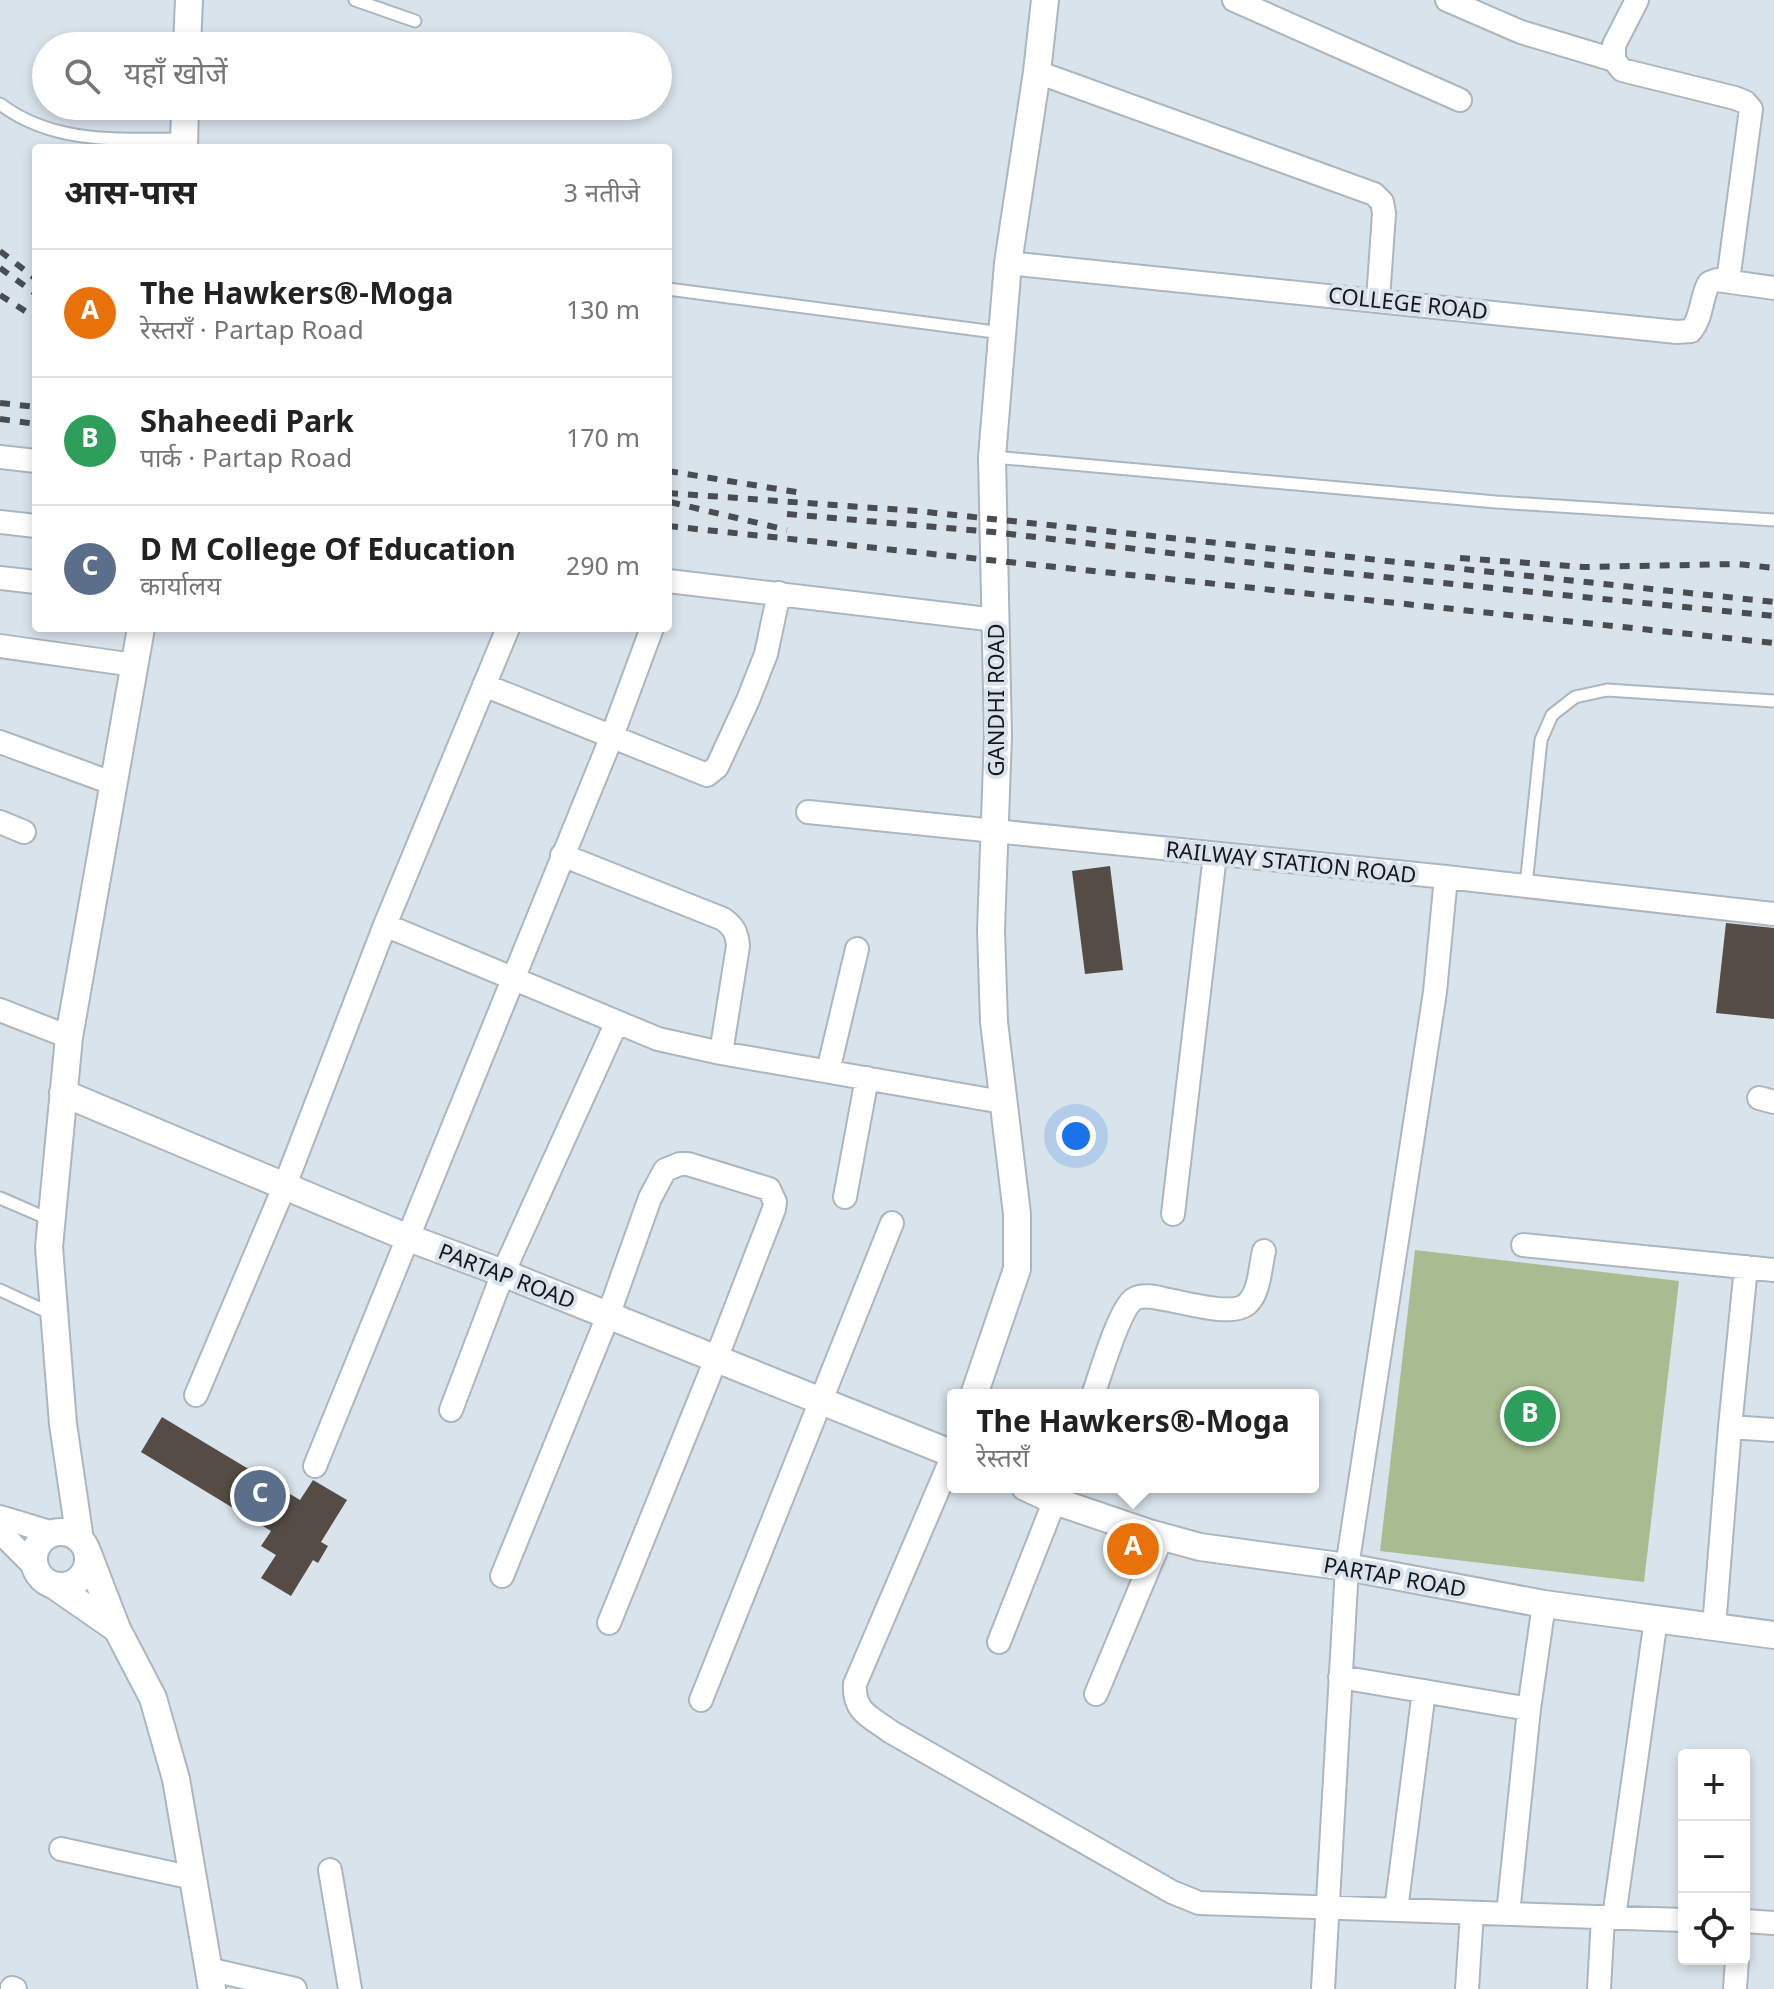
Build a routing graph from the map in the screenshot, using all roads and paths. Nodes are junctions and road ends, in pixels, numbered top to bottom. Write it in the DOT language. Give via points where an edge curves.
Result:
graph roads {
  1 [pos="189,0"];
  2 [pos="355,0"];
  3 [pos="1045,0"];
  4 [pos="1234,0"];
  5 [pos="1447,0"];
  6 [pos="1637,0"];
  7 [pos="415,21"];
  8 [pos="188,32"];
  9 [pos="1614,60"];
  10 [pos="1037,72"];
  11 [pos="1460,100"];
  12 [pos="0,104"];
  13 [pos="185,120"];
  14 [pos="184,144"];
  15 [pos="1008,263"];
  16 [pos="1728,281"];
  17 [pos="1774,288"];
  18 [pos="672,290"];
  19 [pos="1378,300"];
  20 [pos="1002,333"];
  21 [pos="0,457"];
  22 [pos="992,457"];
  23 [pos="32,461"];
  24 [pos="1774,520"];
  25 [pos="0,522"];
  26 [pos="32,526"];
  27 [pos="0,578"];
  28 [pos="32,582"];
  29 [pos="672,583"];
  30 [pos="779,593"];
  31 [pos="996,620"];
  32 [pos="140,632"];
  33 [pos="506,632"];
  34 [pos="651,632"];
  35 [pos="0,646"];
  36 [pos="134,665"];
  37 [pos="484,685"];
  38 [pos="1774,701"];
  39 [pos="612,736"];
  40 [pos="0,742"];
  41 [pos="112,783"];
  42 [pos="808,812"];
  43 [pos="0,822"];
  44 [pos="996,831"];
  45 [pos="24,832"];
  46 [pos="562,855"];
  47 [pos="1215,855"];
  48 [pos="1446,877"];
  49 [pos="1526,886"];
  50 [pos="1774,914"];
  51 [pos="385,925"];
  52 [pos="857,949"];
  53 [pos="512,976"];
  54 [pos="0,1010"];
  55 [pos="616,1024"];
  56 [pos="69,1037"];
  57 [pos="721,1053"];
  58 [pos="828,1071"];
  59 [pos="867,1078"];
  60 [pos="63,1093"];
  61 [pos="1002,1102"];
  62 [pos="285,1185"];
  63 [pos="845,1197"];
  64 [pos="0,1198"];
  65 [pos="1173,1214"];
  66 [pos="52,1220"];
  67 [pos="892,1223"];
  68 [pos="406,1237"];
  69 [pos="1523,1245"];
  70 [pos="1264,1251"];
  71 [pos="1746,1267"];
  72 [pos="1774,1270"];
  73 [pos="503,1273"];
  74 [pos="0,1290"];
  75 [pos="54,1315"];
  76 [pos="608,1316"];
  77 [pos="716,1359"];
  78 [pos="976,1389"];
  79 [pos="1095,1389"];
  80 [pos="196,1395"];
  81 [pos="820,1401"];
  82 [pos="451,1410"];
  83 [pos="1730,1427"];
  84 [pos="1774,1430"];
  85 [pos="947,1453"];
  86 [pos="315,1466"];
  87 [pos="947,1469"];
  88 [pos="1058,1494"];
  89 [pos="0,1517"];
  90 [pos="0,1532"];
  91 [pos="53,1533"];
  92 [pos="1162,1536"];
  93 [pos="83,1546"];
  94 [pos="35,1567"];
  95 [pos="1347,1567"];
  96 [pos="502,1576"];
  97 [pos="55,1586"];
  98 [pos="1544,1604"];
  99 [pos="1656,1619"];
  100 [pos="609,1623"];
  101 [pos="1714,1627"];
  102 [pos="1774,1627"];
  103 [pos="117,1629"];
  104 [pos="1774,1635"];
  105 [pos="999,1642"];
  106 [pos="1340,1677"];
  107 [pos="1424,1691"];
  108 [pos="1096,1694"];
  109 [pos="701,1700"];
  110 [pos="1529,1709"];
  111 [pos="61,1849"];
  112 [pos="330,1870"];
  113 [pos="193,1878"];
  114 [pos="1327,1907"];
  115 [pos="1396,1910"];
  116 [pos="1472,1913"];
  117 [pos="1508,1914"];
  118 [pos="1608,1917"];
  119 [pos="1678,1920"];
  120 [pos="1750,1921"];
  121 [pos="1774,1923"];
  122 [pos="1737,1965"];
  123 [pos="210,1979"];
  124 [pos="295,1989"];
  125 [pos="350,1989"];
  126 [pos="1323,1989"];
  127 [pos="1467,1989"];
  128 [pos="1599,1989"];
  129 [pos="1735,1989"];
  1 -- 8 [label="street"];
  2 -- 7 [label="lane"];
  3 -- 10 [label="street, GANDHI ROAD"];
  4 -- 11 [label="street"];
  5 -- 9 [label="street" via="1521,32"];
  6 -- 9 [label="street" via="1614,45"];
  9 -- 16 [label="street" via="1637,76 1735,98 1751,109"];
  10 -- 15 [label="street, GANDHI ROAD"];
  10 -- 19 [label="street" via="1374,194 1384,213"];
  12 -- 14 [label="lane" via="45,129 95,139"];
  13 -- 14 [label="street"];
  15 -- 19 [label="street, COLLEGE ROAD"];
  15 -- 20 [label="street, GANDHI ROAD"];
  16 -- 17 [label="street"];
  16 -- 19 [label="street, COLLEGE ROAD" via="1709,283 1699,321 1691,331 1677,332"];
  18 -- 20 [label="lane"];
  20 -- 22 [label="street, GANDHI ROAD"];
  21 -- 23 [label="street"];
  22 -- 24 [label="lane" via="1496,502"];
  22 -- 31 [label="street, GANDHI ROAD"];
  25 -- 26 [label="street"];
  27 -- 28 [label="street"];
  29 -- 30 [label="street"];
  30 -- 31 [label="street"];
  30 -- 39 [label="street" via="753,689 712,772 701,774"];
  31 -- 44 [label="street, GANDHI ROAD"];
  32 -- 36 [label="street"];
  33 -- 37 [label="street"];
  34 -- 39 [label="street"];
  35 -- 36 [label="street"];
  36 -- 41 [label="street"];
  37 -- 39 [label="street"];
  37 -- 51 [label="street"];
  38 -- 49 [label="lane" via="1607,690 1575,697 1552,715 1541,740"];
  39 -- 46 [label="street"];
  40 -- 41 [label="street"];
  41 -- 56 [label="street"];
  42 -- 44 [label="street, RAILWAY STATION ROAD"];
  43 -- 45 [label="street"];
  44 -- 47 [label="street, RAILWAY STATION ROAD"];
  44 -- 61 [label="street, GANDHI ROAD" via="991,930"];
  46 -- 53 [label="street"];
  46 -- 57 [label="street" via="732,925 738,946"];
  47 -- 48 [label="street, RAILWAY STATION ROAD"];
  47 -- 65 [label="street"];
  48 -- 49 [label="street, RAILWAY STATION ROAD"];
  48 -- 95 [label="street" via="1433,1008"];
  49 -- 50 [label="street, RAILWAY STATION ROAD"];
  51 -- 53 [label="street"];
  51 -- 62 [label="street"];
  52 -- 58 [label="street"];
  53 -- 55 [label="street"];
  53 -- 68 [label="street"];
  54 -- 56 [label="street"];
  55 -- 57 [label="street"];
  55 -- 73 [label="street"];
  56 -- 60 [label="street"];
  57 -- 58 [label="street"];
  58 -- 59 [label="street"];
  59 -- 61 [label="street"];
  59 -- 63 [label="street"];
  60 -- 62 [label="street, PARTAP ROAD"];
  60 -- 66 [label="street"];
  61 -- 78 [label="street, GANDHI ROAD" via="1017,1214 1017,1269"];
  62 -- 68 [label="street, PARTAP ROAD"];
  62 -- 80 [label="street"];
  64 -- 66 [label="lane"];
  66 -- 75 [label="street"];
  67 -- 81 [label="street"];
  68 -- 73 [label="street, PARTAP ROAD"];
  68 -- 86 [label="street"];
  69 -- 71 [label="street"];
  70 -- 79 [label="street" via="1256,1290 1238,1309 1136,1298 1114,1335"];
  71 -- 72 [label="street"];
  71 -- 83 [label="street"];
  73 -- 76 [label="street, PARTAP ROAD"];
  73 -- 82 [label="street"];
  74 -- 75 [label="lane"];
  75 -- 93 [label="street" via="63,1424"];
  76 -- 77 [label="street, PARTAP ROAD"];
  76 -- 77 [label="street" via="665,1170 688,1164 761,1185 775,1202"];
  76 -- 96 [label="street"];
  77 -- 81 [label="street, PARTAP ROAD"];
  77 -- 100 [label="street"];
  81 -- 85 [label="street, PARTAP ROAD"];
  81 -- 109 [label="street"];
  83 -- 84 [label="street"];
  83 -- 101 [label="street"];
  87 -- 114 [label="street" via="858,1672 858,1707 891,1732 1172,1892 1199,1903"];
  88 -- 92 [label="street, PARTAP ROAD"];
  88 -- 105 [label="street"];
  89 -- 91 [label="street"];
  90 -- 94 [label="street"];
  91 -- 93 [label="street" via="67,1533"];
  91 -- 94 [label="street" via="34,1553"];
  92 -- 95 [label="street, PARTAP ROAD" via="1200,1547"];
  92 -- 108 [label="street"];
  93 -- 97 [label="street" via="87,1566 81,1578"];
  93 -- 103 [label="street"];
  94 -- 97 [label="street"];
  95 -- 98 [label="street, PARTAP ROAD"];
  95 -- 106 [label="street"];
  97 -- 103 [label="street"];
  98 -- 99 [label="street, PARTAP ROAD"];
  98 -- 110 [label="street"];
  99 -- 101 [label="street, PARTAP ROAD"];
  99 -- 118 [label="street"];
  101 -- 104 [label="street, PARTAP ROAD"];
  102 -- 104 [label="street"];
  103 -- 113 [label="street" via="153,1698 176,1779"];
  106 -- 107 [label="street"];
  106 -- 114 [label="street"];
  107 -- 110 [label="street"];
  107 -- 115 [label="street"];
  110 -- 117 [label="street"];
  111 -- 113 [label="street"];
  112 -- 125 [label="street"];
  113 -- 123 [label="street"];
  114 -- 115 [label="street"];
  114 -- 126 [label="street"];
  115 -- 116 [label="street"];
  116 -- 117 [label="street"];
  116 -- 127 [label="street"];
  117 -- 118 [label="street"];
  118 -- 119 [label="street"];
  118 -- 128 [label="street"];
  120 -- 121 [label="street"];
  122 -- 129 [label="street"];
  123 -- 124 [label="street"];
}
